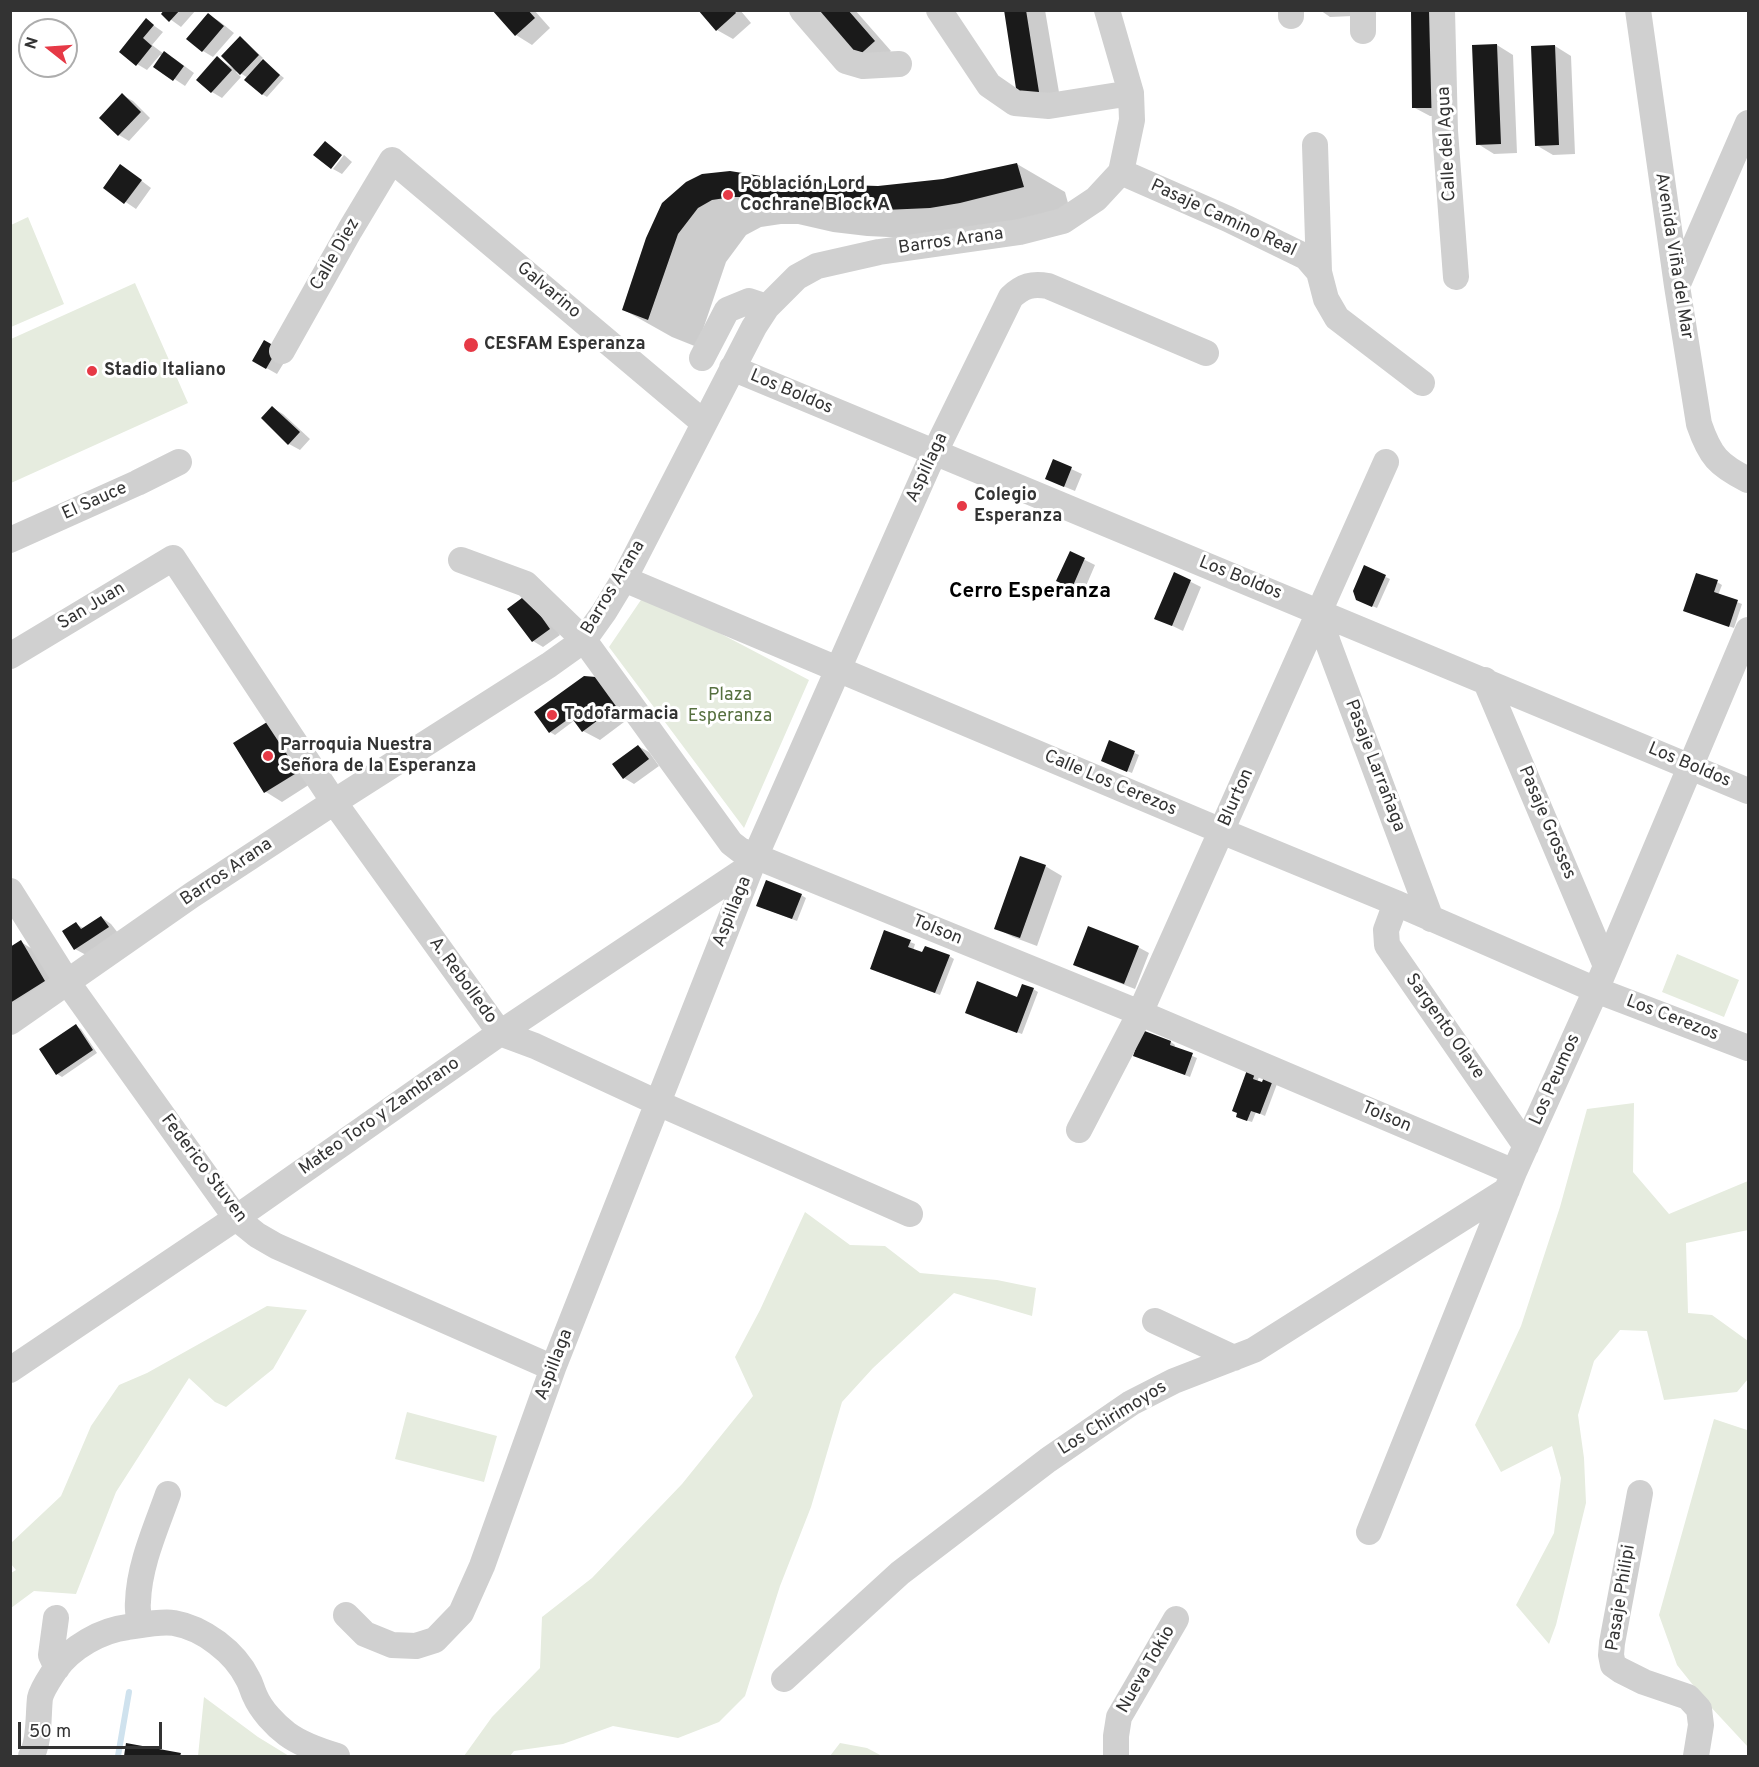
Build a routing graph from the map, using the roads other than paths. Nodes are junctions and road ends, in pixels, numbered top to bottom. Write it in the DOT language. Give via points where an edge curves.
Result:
graph roads {
  1 [pos="802,10"];
  2 [pos="939,10"];
  3 [pos="1107,10"];
  4 [pos="1442,10"];
  5 [pos="1638,10"];
  6 [pos="898,64"];
  7 [pos="1131,93"];
  8 [pos="1749,123"];
  9 [pos="1315,145"];
  10 [pos="392,160"];
  11 [pos="1121,172"];
  12 [pos="1319,272"];
  13 [pos="1456,277"];
  14 [pos="1677,286"];
  15 [pos="767,307"];
  16 [pos="282,351"];
  17 [pos="1206,353"];
  18 [pos="702,358"];
  19 [pos="732,368"];
  20 [pos="1422,383"];
  21 [pos="704,423"];
  22 [pos="935,453"];
  23 [pos="179,462"];
  24 [pos="1386,462"];
  25 [pos="1749,480"];
  26 [pos="10,540"];
  27 [pos="174,558"];
  28 [pos="461,560"];
  29 [pos="624,579"];
  30 [pos="1320,612"];
  31 [pos="1749,630"];
  32 [pos="584,640"];
  33 [pos="10,656"];
  34 [pos="837,669"];
  35 [pos="1485,680"];
  36 [pos="1691,766"];
  37 [pos="1749,791"];
  38 [pos="334,802"];
  39 [pos="1222,831"];
  40 [pos="753,861"];
  41 [pos="10,891"];
  42 [pos="1396,903"];
  43 [pos="1431,919"];
  44 [pos="1606,966"];
  45 [pos="68,983"];
  46 [pos="1596,990"];
  47 [pos="1140,1013"];
  48 [pos="10,1022"];
  49 [pos="500,1033"];
  50 [pos="1749,1048"];
  51 [pos="658,1102"];
  52 [pos="1079,1130"];
  53 [pos="1526,1146"];
  54 [pos="1510,1181"];
  55 [pos="910,1214"];
  56 [pos="236,1218"];
  57 [pos="1155,1321"];
  58 [pos="1234,1358"];
  59 [pos="553,1368"];
  60 [pos="10,1370"];
  61 [pos="1640,1493"];
  62 [pos="168,1494"];
  63 [pos="1369,1532"];
  64 [pos="346,1615"];
  65 [pos="56,1618"];
  66 [pos="1176,1619"];
  67 [pos="140,1625"];
  68 [pos="57,1668"];
  69 [pos="784,1679"];
  70 [pos="31,1756"];
  71 [pos="337,1756"];
  72 [pos="1116,1756"];
  73 [pos="1696,1756"];
  1 -- 6 [label="street" via="846,61 863,66"];
  2 -- 7 [label="street" via="989,85 1016,103 1049,106"];
  3 -- 7 [label="street"];
  4 -- 13 [label="street, Calle del Agua" via="1445,132"];
  5 -- 14 [label="street, Avenida Viña del Mar"];
  7 -- 11 [label="street" via="1132,120"];
  8 -- 14 [label="street"];
  9 -- 12 [label="street, Pasaje Camino Real"];
  10 -- 16 [label="street, Calle Diez"];
  10 -- 21 [label="street, Galvarino"];
  11 -- 12 [label="street, Pasaje Camino Real" via="1306,257"];
  11 -- 15 [label="street, Barros Arana" via="1096,199 1063,221 1020,232 879,252 817,266 797,277"];
  12 -- 20 [label="street, Pasaje Camino Real" via="1326,299 1337,318"];
  14 -- 25 [label="street, Avenida Viña del Mar" via="1699,424 1706,444 1716,460"];
  15 -- 18 [label="street" via="749,301 727,310"];
  15 -- 19 [label="street, Barros Arana"];
  17 -- 22 [label="street, Aspillaga" via="1048,286 1027,285 1011,297"];
  19 -- 21 [label="street, Barros Arana"];
  19 -- 22 [label="street, Los Boldos"];
  21 -- 29 [label="street, Barros Arana"];
  22 -- 30 [label="street, Los Boldos"];
  22 -- 34 [label="street, Aspillaga"];
  23 -- 26 [label="street, El Sauce"];
  24 -- 30 [label="street, Blurton"];
  27 -- 33 [label="street, San Juan"];
  27 -- 38 [label="street, A. Rebolledo"];
  28 -- 32 [label="street, Tolson" via="526,584"];
  29 -- 32 [label="street, Barros Arana"];
  29 -- 34 [label="street, Calle Los Cerezos"];
  30 -- 35 [label="street, Los Boldos"];
  30 -- 39 [label="street, Blurton"];
  30 -- 43 [label="street, Pasaje Larrañaga" via="1328,643"];
  31 -- 36 [label="street, Los Peumos"];
  32 -- 38 [label="street, Barros Arana"];
  32 -- 40 [label="street, Tolson" via="731,843"];
  34 -- 39 [label="street, Calle Los Cerezos"];
  34 -- 40 [label="street, Aspillaga"];
  35 -- 36 [label="street, Los Boldos"];
  35 -- 44 [label="street, Pasaje Grosses"];
  36 -- 37 [label="street, Los Boldos"];
  36 -- 44 [label="street, Los Peumos"];
  38 -- 45 [label="street, Barros Arana"];
  38 -- 49 [label="street, A. Rebolledo"];
  39 -- 42 [label="street, Calle Los Cerezos"];
  39 -- 47 [label="street, Blurton"];
  40 -- 47 [label="street, Tolson"];
  40 -- 49 [label="street, Mateo Toro y Zambrano"];
  40 -- 51 [label="street, Aspillaga"];
  41 -- 45 [label="street, Federico Stuven"];
  42 -- 43 [label="street, Calle Los Cerezos"];
  42 -- 53 [label="street, Sargento Olave" via="1386,930 1387,945"];
  43 -- 46 [label="street, Calle Los Cerezos"];
  44 -- 46 [label="street, Los Peumos"];
  45 -- 48 [label="street, Barros Arana"];
  45 -- 56 [label="street, Federico Stuven"];
  46 -- 50 [label="street, Los Cerezos"];
  46 -- 53 [label="street, Los Peumos"];
  47 -- 52 [label="street, Blurton"];
  47 -- 54 [label="street, Tolson"];
  49 -- 51 [label="street, A. Rebolledo"];
  49 -- 56 [label="street, Mateo Toro y Zambrano"];
  51 -- 55 [label="street, A. Rebolledo"];
  51 -- 59 [label="street, Aspillaga"];
  53 -- 54 [label="street, Los Peumos"];
  54 -- 58 [label="street, Los Chirimoyos" via="1254,1350"];
  54 -- 63 [label="street, Los Peumos"];
  56 -- 59 [label="street, Federico Stuven" via="276,1246"];
  56 -- 60 [label="street, Mateo Toro y Zambrano"];
  57 -- 58 [label="street"];
  58 -- 69 [label="street, Los Chirimoyos" via="1131,1403 1048,1460 900,1573"];
  59 -- 64 [label="street, Aspillaga" via="482,1566 460,1613 435,1640 416,1646 392,1645 365,1634"];
  61 -- 73 [label="street, Pasaje Philipi" via="1612,1643 1613,1665 1644,1682 1688,1697 1698,1709 1701,1725"];
  62 -- 67 [label="street" via="145,1559 137,1603"];
  65 -- 68 [label="street" via="51,1655"];
  66 -- 72 [label="street, Nueva Tokio" via="1119,1717"];
  67 -- 68 [label="street" via="100,1635"];
  67 -- 71 [label="street" via="171,1622 194,1628 216,1642 233,1657 248,1678 255,1697 287,1734 311,1748"];
  68 -- 70 [label="street" via="41,1695"];
}
